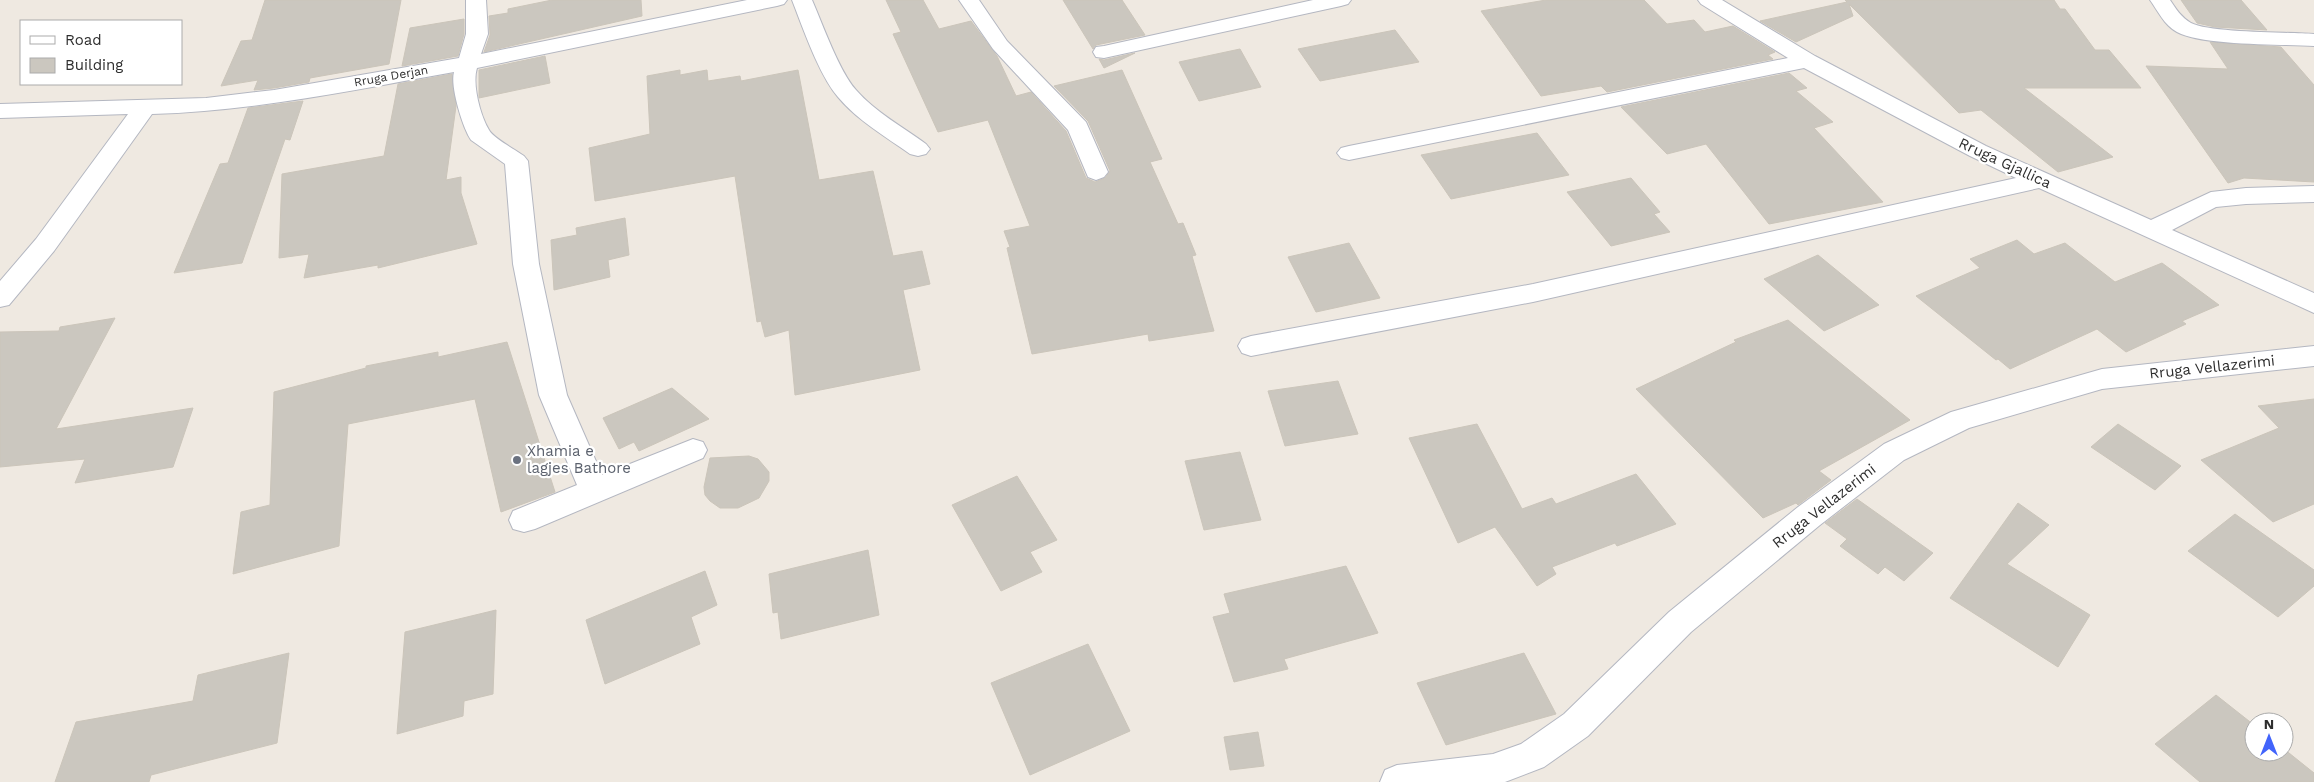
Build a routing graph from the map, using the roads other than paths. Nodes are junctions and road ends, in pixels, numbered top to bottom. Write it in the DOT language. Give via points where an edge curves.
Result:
graph roads {
  1 [pos="476,0"];
  2 [pos="802,0"];
  3 [pos="969,0"];
  4 [pos="1341,0"];
  5 [pos="1708,0"];
  6 [pos="2160,0"];
  7 [pos="770,1"];
  8 [pos="2314,40"];
  9 [pos="1104,52"];
  10 [pos="1807,62"];
  11 [pos="470,63"];
  12 [pos="145,107"];
  13 [pos="0,111"];
  14 [pos="918,149"];
  15 [pos="1349,153"];
  16 [pos="1096,172"];
  17 [pos="2041,180"];
  18 [pos="2314,194"];
  19 [pos="2151,230"];
  20 [pos="0,298"];
  21 [pos="2314,304"];
  22 [pos="1251,346"];
  23 [pos="2314,356"];
  24 [pos="693,450"];
  25 [pos="594,490"];
  26 [pos="524,520"];
  27 [pos="1397,782"];
  1 -- 11 [label="street" via="477,34"];
  2 -- 14 [label="street" via="846,93 870,116"];
  3 -- 16 [label="street" via="1000,45 1078,127"];
  4 -- 9 [label="street"];
  5 -- 10 [label="street, Rruga Gjallica"];
  6 -- 8 [label="street" via="2174,20 2185,28 2211,34"];
  7 -- 11 [label="street, Rruga Derjan"];
  10 -- 15 [label="street"];
  10 -- 17 [label="street, Rruga Gjallica"];
  11 -- 12 [label="street, Rruga Derjan" via="274,97 206,105"];
  11 -- 25 [label="street" via="464,76 479,135 516,161 526,264 553,395"];
  12 -- 13 [label="street, Rruga Derjan"];
  12 -- 20 [label="street" via="45,245"];
  17 -- 19 [label="street, Rruga Gjallica"];
  17 -- 22 [label="street" via="1532,293"];
  18 -- 19 [label="street" via="2211,200"];
  19 -- 21 [label="street, Rruga Gjallica"];
  23 -- 27 [label="street, Rruga Vellazerimi" via="2102,379 1961,420 1894,452 1809,516 1680,622 1576,726 1532,756 1493,770"];
  24 -- 25 [label="street"];
  25 -- 26 [label="street"];
}
